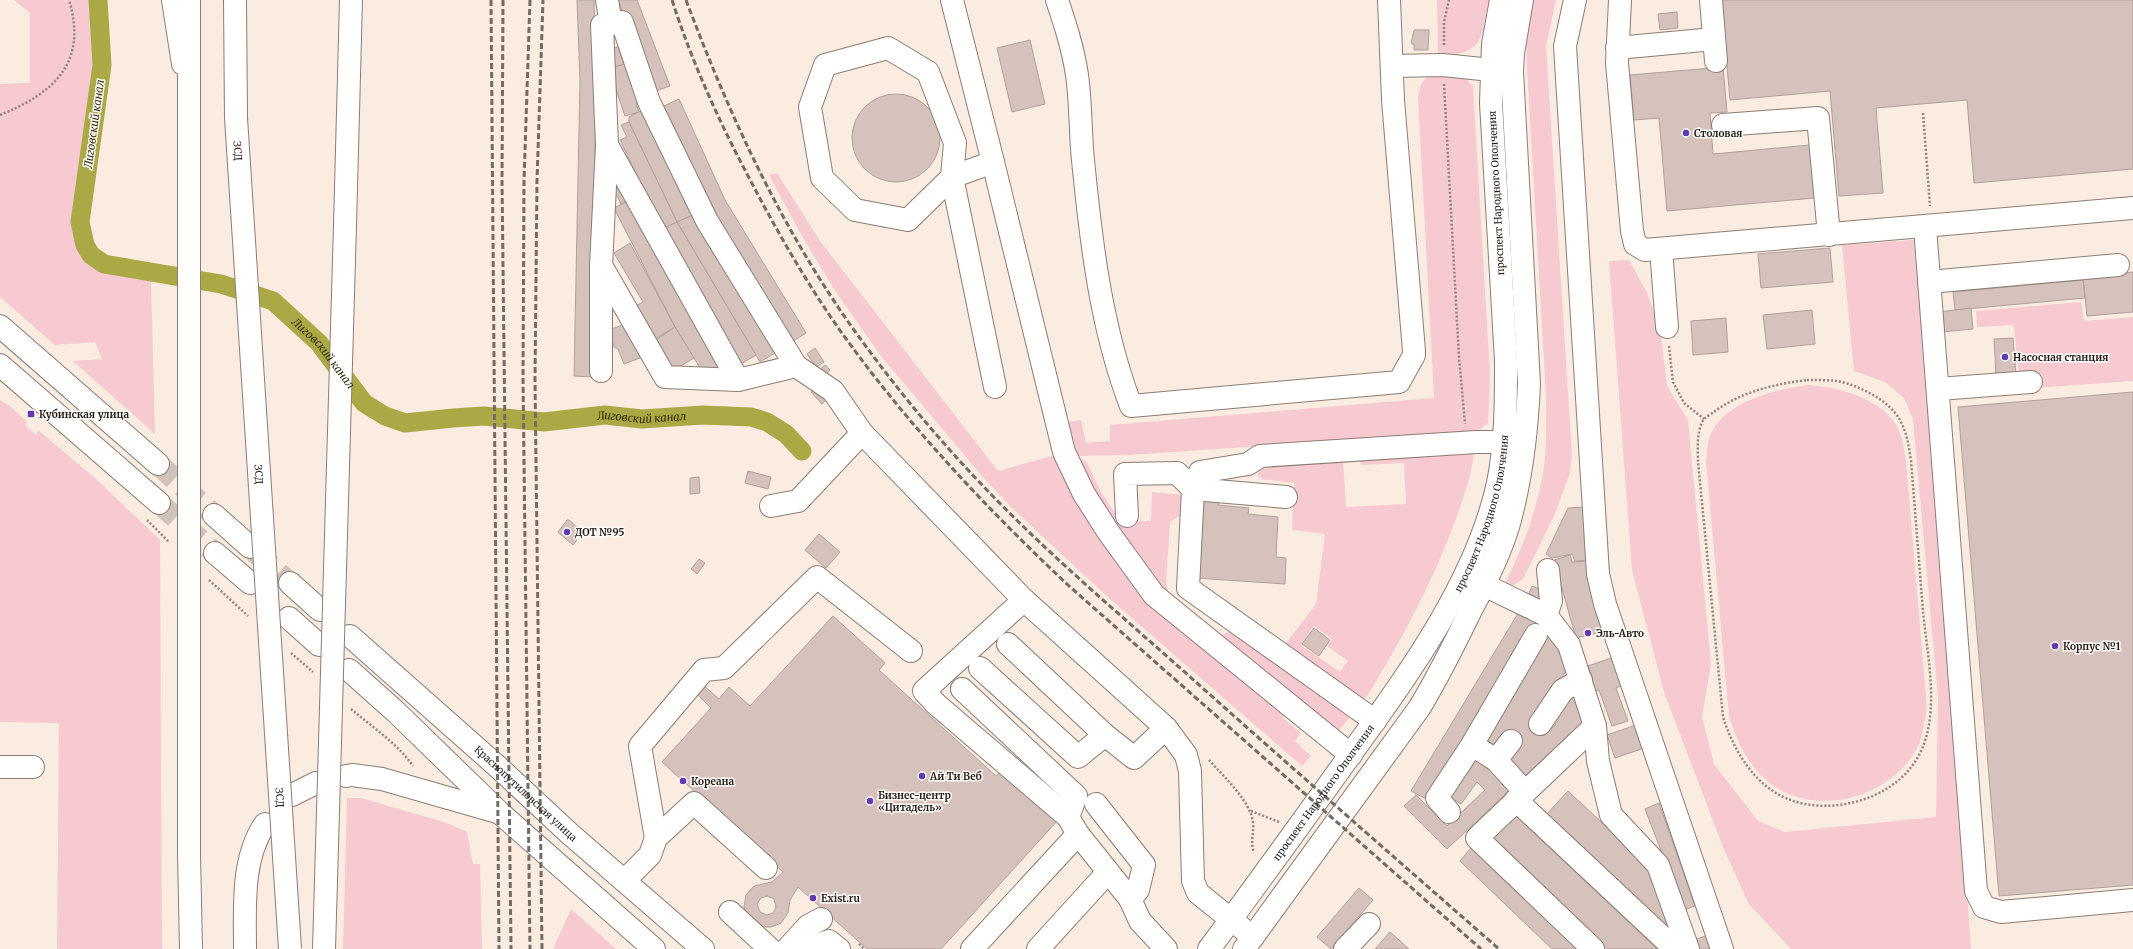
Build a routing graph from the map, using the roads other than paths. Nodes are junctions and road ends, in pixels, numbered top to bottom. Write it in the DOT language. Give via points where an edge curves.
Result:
graph roads {
  1 [pos="173,0"];
  2 [pos="189,0"];
  3 [pos="234,0"];
  4 [pos="351,0"];
  5 [pos="607,0"];
  6 [pos="952,0"];
  7 [pos="1057,0"];
  8 [pos="1389,0"];
  9 [pos="1501,0"];
  10 [pos="1522,0"];
  11 [pos="1575,0"];
  12 [pos="1620,0"];
  13 [pos="1711,0"];
  14 [pos="611,24"];
  15 [pos="1714,39"];
  16 [pos="1617,48"];
  17 [pos="1716,61"];
  18 [pos="1393,66"];
  19 [pos="1491,70"];
  20 [pos="189,108"];
  21 [pos="1723,125"];
  22 [pos="607,145"];
  23 [pos="993,162"];
  24 [pos="952,177"];
  25 [pos="2133,208"];
  26 [pos="1928,226"];
  27 [pos="1829,235"];
  28 [pos="1661,249"];
  29 [pos="2118,265"];
  30 [pos="601,266"];
  31 [pos="1929,282"];
  32 [pos="0,326"];
  33 [pos="1667,327"];
  34 [pos="796,366"];
  35 [pos="602,371"];
  36 [pos="4,372"];
  37 [pos="738,380"];
  38 [pos="2031,382"];
  39 [pos="995,387"];
  40 [pos="1938,389"];
  41 [pos="862,433"];
  42 [pos="1503,442"];
  43 [pos="158,464"];
  44 [pos="1193,489"];
  45 [pos="1286,497"];
  46 [pos="772,506"];
  47 [pos="150,510"];
  48 [pos="214,515"];
  49 [pos="1127,516"];
  50 [pos="250,547"];
  51 [pos="215,553"];
  52 [pos="1548,570"];
  53 [pos="250,583"];
  54 [pos="290,583"];
  55 [pos="1484,585"];
  56 [pos="1024,600"];
  57 [pos="320,610"];
  58 [pos="1546,615"];
  59 [pos="289,618"];
  60 [pos="1536,634"];
  61 [pos="350,636"];
  62 [pos="319,644"];
  63 [pos="1008,644"];
  64 [pos="911,651"];
  65 [pos="980,668"];
  66 [pos="349,670"];
  67 [pos="1580,680"];
  68 [pos="962,689"];
  69 [pos="1375,721"];
  70 [pos="1540,724"];
  71 [pos="1596,726"];
  72 [pos="1166,728"];
  73 [pos="1104,735"];
  74 [pos="1511,741"];
  75 [pos="1472,745"];
  76 [pos="1350,755"];
  77 [pos="1496,760"];
  78 [pos="0,767"];
  79 [pos="33,767"];
  80 [pos="346,776"];
  81 [pos="316,783"];
  82 [pos="292,795"];
  83 [pos="1520,796"];
  84 [pos="1096,804"];
  85 [pos="1449,812"];
  86 [pos="500,813"];
  87 [pos="265,824"];
  88 [pos="1073,826"];
  89 [pos="656,838"];
  90 [pos="766,868"];
  91 [pos="1108,872"];
  92 [pos="626,880"];
  93 [pos="1130,899"];
  94 [pos="2133,900"];
  95 [pos="730,912"];
  96 [pos="821,918"];
  97 [pos="1230,920"];
  98 [pos="1369,924"];
  99 [pos="1249,943"];
  100 [pos="245,948"];
  101 [pos="974,948"];
  102 [pos="191,949"];
  103 [pos="290,949"];
  104 [pos="324,949"];
  105 [pos="654,949"];
  106 [pos="703,949"];
  107 [pos="770,949"];
  108 [pos="787,949"];
  109 [pos="805,949"];
  110 [pos="839,949"];
  111 [pos="1038,949"];
  112 [pos="1166,949"];
  113 [pos="1209,949"];
  114 [pos="1345,949"];
  115 [pos="1593,949"];
  116 [pos="1675,949"];
  117 [pos="1688,949"];
  118 [pos="1722,949"];
  1 -- 20 [label="main road"];
  2 -- 20 [label="main road"];
  3 -- 103 [label="main road, ЗСД, bridge" via="236,118"];
  4 -- 104 [label="main road, bridge"];
  5 -- 14 [label="main road"];
  6 -- 23 [label="main road"];
  7 -- 18 [label="main road" via="1071,44 1077,74 1085,182 1100,292 1119,375 1131,406 1399,382 1414,355 1393,100"];
  8 -- 18 [label="main road"];
  9 -- 19 [label="main road, проспект Народного Ополчения"];
  10 -- 55 [label="main road" via="1512,72 1528,349 1528,411 1521,469 1508,528"];
  11 -- 118 [label="main road" via="1565,46 1598,574 1605,604"];
  12 -- 16 [label="main road"];
  13 -- 15 [label="main road"];
  14 -- 22 [label="main road" via="602,25"];
  14 -- 34 [label="main road" via="622,22 649,102 707,221"];
  15 -- 16 [label="main road"];
  15 -- 17 [label="main road"];
  16 -- 28 [label="main road" via="1632,231 1635,244 1645,250"];
  18 -- 19 [label="main road" via="1443,65"];
  19 -- 42 [label="main road, проспект Народного Ополчения" via="1506,362"];
  20 -- 102 [label="main road, bridge"];
  21 -- 27 [label="main road" via="1818,118"];
  22 -- 30 [label="main road"];
  22 -- 37 [label="main road"];
  23 -- 24 [label="main road"];
  23 -- 76 [label="main road" via="1064,452 1084,494 1108,533 1154,595"];
  24 -- 24 [label="main road" via="956,143 928,72 888,48 826,65 810,107 822,178 855,210 908,220"];
  24 -- 39 [label="main road"];
  25 -- 26 [label="main road"];
  26 -- 27 [label="main road"];
  26 -- 31 [label="main road"];
  27 -- 28 [label="main road"];
  28 -- 33 [label="main road"];
  29 -- 31 [label="main road"];
  30 -- 35 [label="main road"];
  30 -- 37 [label="main road" via="665,377"];
  31 -- 40 [label="main road"];
  32 -- 43 [label="main road"];
  34 -- 37 [label="main road"];
  34 -- 41 [label="main road" via="833,391"];
  36 -- 47 [label="main road"];
  38 -- 40 [label="main road"];
  40 -- 94 [label="main road" via="1976,891 1984,907 2001,912"];
  41 -- 46 [label="main road" via="798,501"];
  41 -- 56 [label="main road"];
  42 -- 44 [label="main road" via="1260,456 1248,464 1200,472"];
  42 -- 69 [label="main road, проспект Народного Ополчения" via="1498,482 1485,527 1471,561 1417,659"];
  44 -- 45 [label="main road"];
  44 -- 49 [label="main road" via="1177,473 1126,474"];
  44 -- 69 [label="main road" via="1188,588"];
  48 -- 50 [label="main road"];
  51 -- 53 [label="main road"];
  52 -- 58 [label="main road" via="1551,601"];
  54 -- 57 [label="main road"];
  55 -- 58 [label="main road"];
  55 -- 99 [label="main road" via="1441,672 1420,707"];
  56 -- 72 [label="main road"];
  56 -- 88 [label="main road" via="924,691"];
  58 -- 67 [label="main road" via="1569,645"];
  59 -- 62 [label="main road"];
  60 -- 75 [label="main road"];
  61 -- 92 [label="main road, Краснопутиловская улица" via="570,834"];
  63 -- 73 [label="main road"];
  64 -- 89 [label="main road" via="817,577 724,668 704,670 640,746"];
  65 -- 73 [label="main road" via="1078,757"];
  66 -- 86 [label="main road"];
  67 -- 70 [label="main road" via="1563,690"];
  67 -- 71 [label="main road"];
  68 -- 88 [label="main road" via="1076,796"];
  69 -- 76 [label="main road, проспект Народного Ополчения"];
  71 -- 83 [label="main road"];
  71 -- 117 [label="main road" via="1598,760 1611,815 1658,865"];
  72 -- 73 [label="main road" via="1134,758"];
  72 -- 97 [label="main road" via="1186,755 1190,771 1193,881 1198,893"];
  74 -- 77 [label="main road"];
  75 -- 77 [label="main road"];
  75 -- 85 [label="main road" via="1437,798"];
  76 -- 97 [label="main road, проспект Народного Ополчения"];
  77 -- 83 [label="main road"];
  78 -- 79 [label="main road"];
  80 -- 86 [label="main road" via="382,779"];
  81 -- 82 [label="main road"];
  83 -- 115 [label="main road" via="1477,838"];
  83 -- 116 [label="main road"];
  84 -- 93 [label="main road" via="1144,865 1138,890"];
  86 -- 105 [label="main road"];
  87 -- 100 [label="main road" via="257,835 248,866"];
  88 -- 91 [label="main road"];
  88 -- 101 [label="main road"];
  89 -- 90 [label="main road" via="694,803"];
  89 -- 92 [label="main road" via="650,855"];
  91 -- 93 [label="main road"];
  91 -- 111 [label="main road"];
  92 -- 106 [label="main road, Краснопутиловская улица"];
  93 -- 112 [label="main road" via="1140,921"];
  95 -- 107 [label="main road"];
  96 -- 108 [label="main road" via="808,926"];
  97 -- 99 [label="main road"];
  97 -- 113 [label="main road, проспект Народного Ополчения"];
  98 -- 114 [label="main road"];
  109 -- 110 [label="main road" via="829,941"];
}
